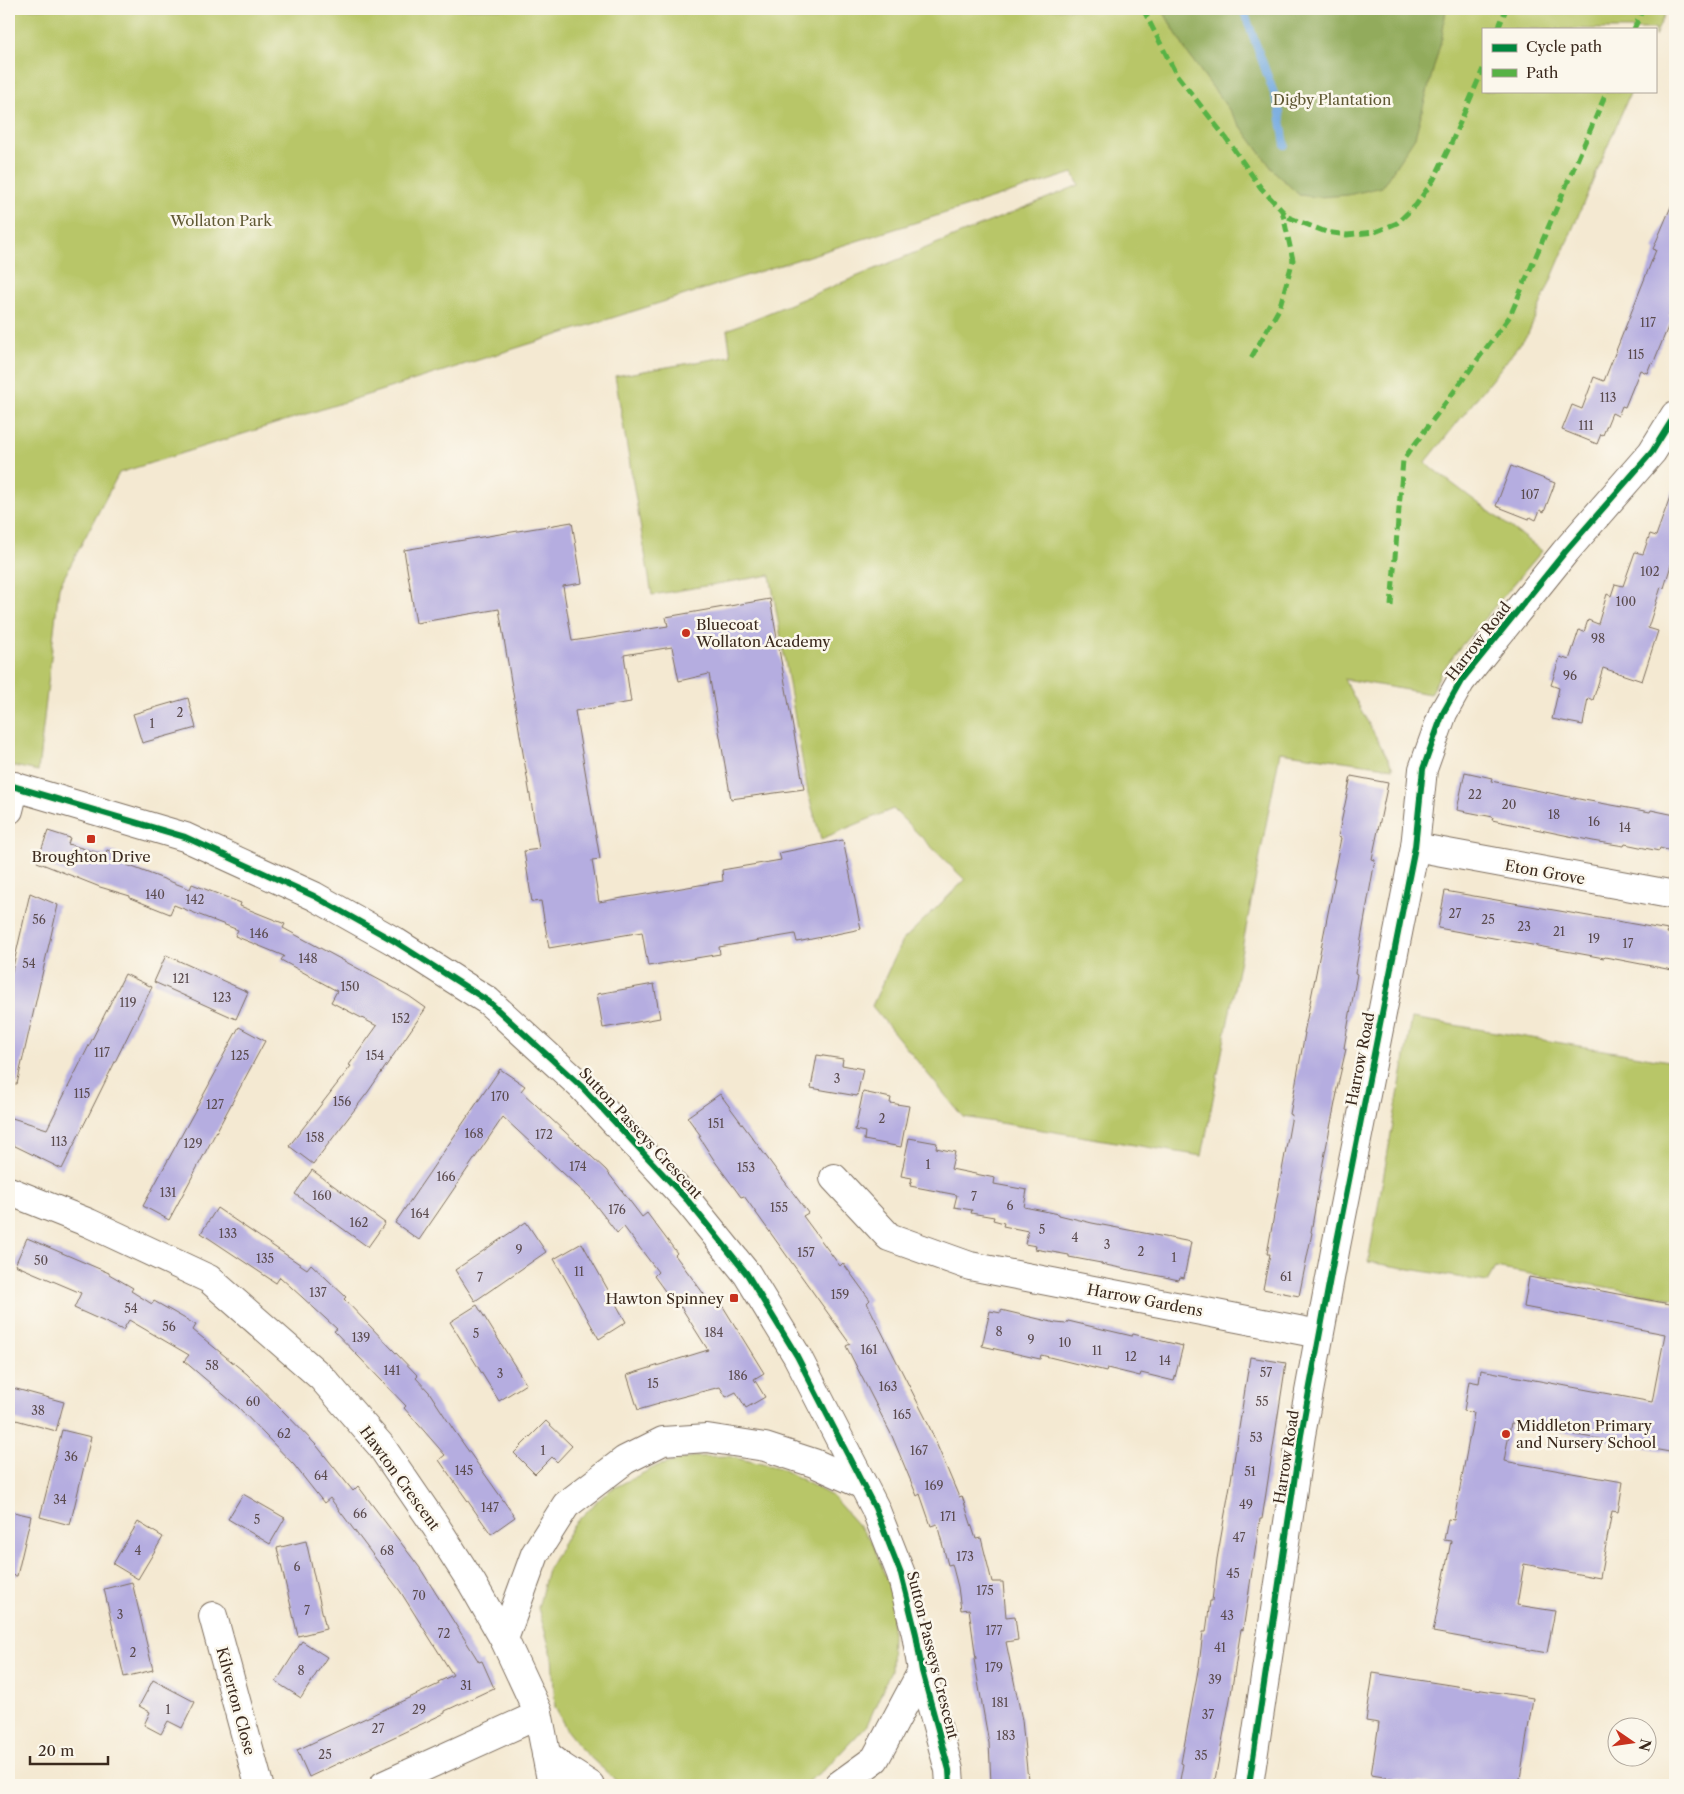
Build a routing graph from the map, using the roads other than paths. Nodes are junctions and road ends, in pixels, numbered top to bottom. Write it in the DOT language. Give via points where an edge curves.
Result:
graph roads {
  1 [pos="1675,415"];
  2 [pos="11,793"];
  3 [pos="1415,847"];
  4 [pos="1675,894"];
  5 [pos="834,1178"];
  6 [pos="9,1190"];
  7 [pos="1319,1334"];
  8 [pos="863,1485"];
  9 [pos="213,1616"];
  10 [pos="504,1639"];
  11 [pos="922,1671"];
  12 [pos="538,1715"];
  13 [pos="546,1754"];
  14 [pos="259,1785"];
  15 [pos="384,1785"];
  16 [pos="552,1785"];
  17 [pos="590,1785"];
  18 [pos="838,1785"];
  19 [pos="950,1785"];
  20 [pos="1248,1785"];
  1 -- 3 [label="street, Harrow Road" via="1652,452 1564,552 1461,681 1443,713 1423,769"];
  2 -- 8 [label="street, Sutton Passeys Crescent" via="186,837 314,896 394,941 488,1001 582,1087 688,1200 747,1274 797,1356"];
  3 -- 4 [label="street, Eton Grove"];
  3 -- 7 [label="street, Harrow Road"];
  5 -- 7 [label="street, Harrow Gardens" via="889,1237 970,1266"];
  6 -- 10 [label="street, Hawton Crescent" via="89,1223 208,1279 322,1378 381,1446 472,1583"];
  7 -- 20 [label="street, Harrow Road"];
  8 -- 10 [label="street" via="814,1463 765,1447 707,1438 663,1441 624,1460 566,1505 535,1554"];
  8 -- 11 [label="street, Sutton Passeys Crescent" via="901,1574"];
  9 -- 14 [label="street, Kilverton Close"];
  10 -- 12 [label="street, Hawton Crescent"];
  11 -- 18 [label="street" via="875,1759"];
  11 -- 19 [label="street, Sutton Passeys Crescent" via="950,1770"];
  12 -- 13 [label="street, Hawton Crescent"];
  12 -- 15 [label="street"];
  13 -- 16 [label="street, Hawton Crescent"];
  13 -- 17 [label="street"];
}
